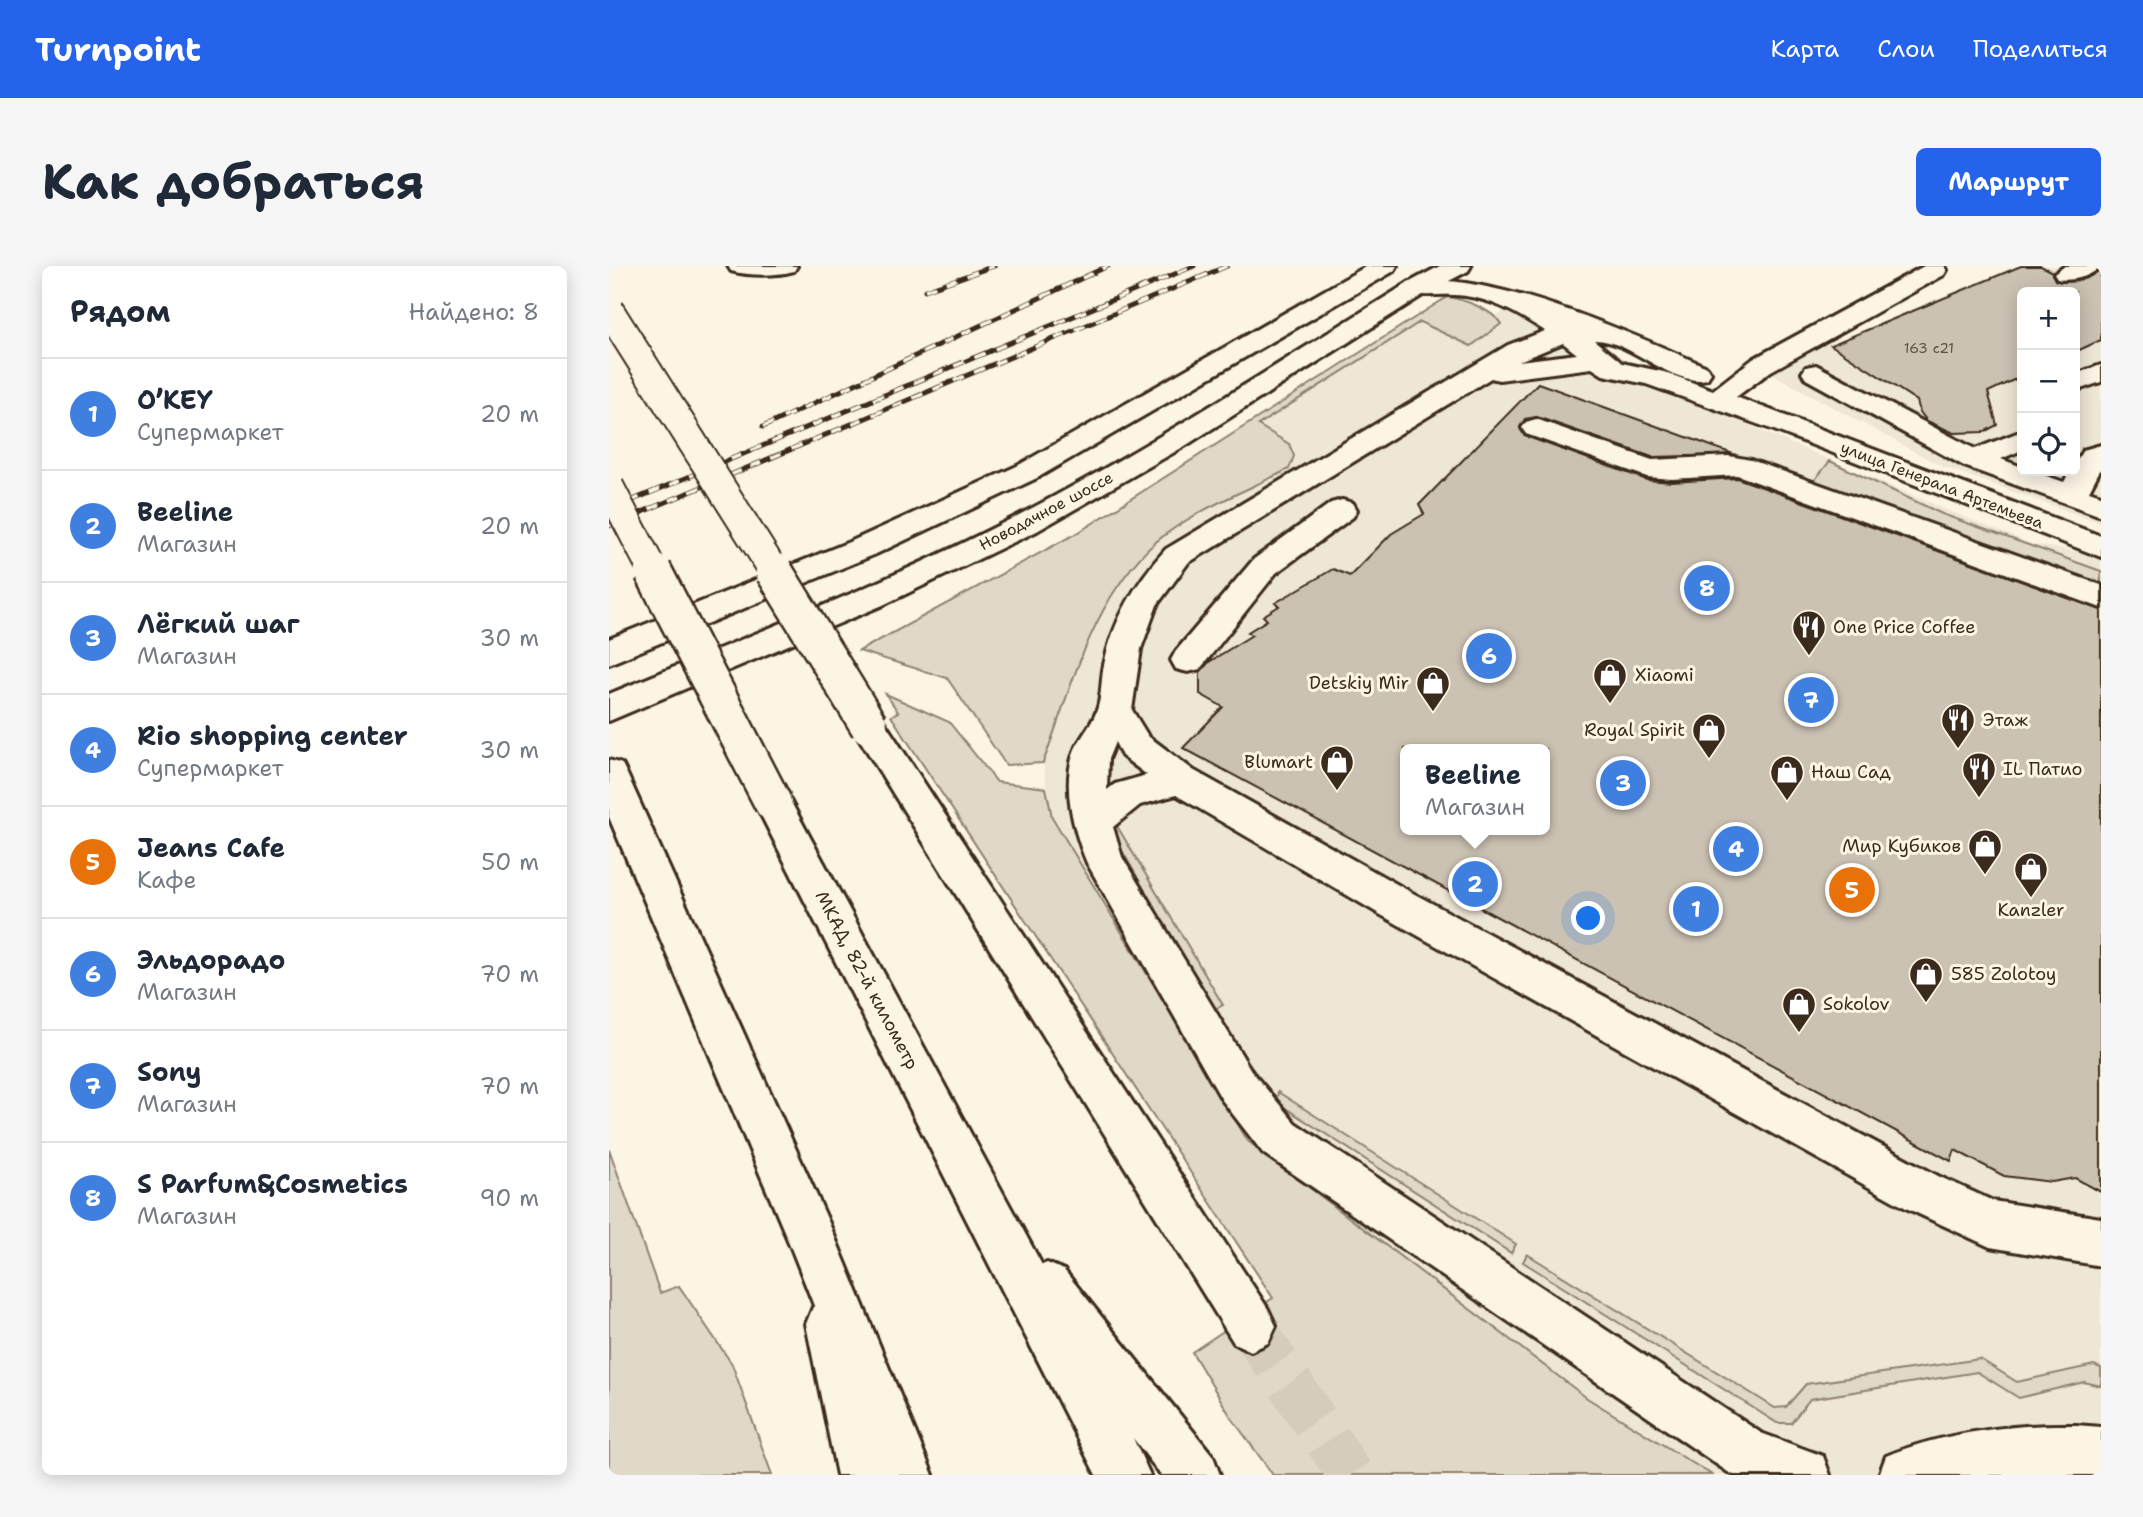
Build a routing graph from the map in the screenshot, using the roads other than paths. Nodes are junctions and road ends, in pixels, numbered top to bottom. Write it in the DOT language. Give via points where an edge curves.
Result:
graph roads {
  1 [pos="740,266"];
  2 [pos="785,266"];
  3 [pos="1385,266"];
  4 [pos="1459,266"];
  5 [pos="1468,266"];
  6 [pos="1935,270"];
  7 [pos="1417,288"];
  8 [pos="1513,303"];
  9 [pos="609,310"];
  10 [pos="1565,333"];
  11 [pos="1604,346"];
  12 [pos="1816,373"];
  13 [pos="2101,373"];
  14 [pos="1474,376"];
  15 [pos="2080,381"];
  16 [pos="1723,394"];
  17 [pos="1537,428"];
  18 [pos="2017,442"];
  19 [pos="2090,452"];
  20 [pos="1974,460"];
  21 [pos="609,486"];
  22 [pos="1290,487"];
  23 [pos="2072,495"];
  24 [pos="2101,506"];
  25 [pos="2101,547"];
  26 [pos="2101,597"];
  27 [pos="609,652"];
  28 [pos="1188,660"];
  29 [pos="609,708"];
  30 [pos="1114,711"];
  31 [pos="609,774"];
  32 [pos="1180,780"];
  33 [pos="1092,823"];
  34 [pos="991,1217"];
  35 [pos="812,1240"];
  36 [pos="2101,1242"];
  37 [pos="1251,1326"];
  38 [pos="2101,1453"];
  39 [pos="863,1475"];
  40 [pos="907,1475"];
  41 [pos="1124,1475"];
  42 [pos="1194,1475"];
  43 [pos="1804,1475"];
  44 [pos="1905,1475"];
  1 -- 2 [label="main road"];
  3 -- 27 [label="main road" via="1027,472 865,547"];
  4 -- 7 [label="main road, Новодачное шоссе"];
  5 -- 8 [label="main road" via="1474,277"];
  6 -- 16 [label="main road" via="1762,365"];
  7 -- 8 [label="main road" via="1455,288"];
  7 -- 29 [label="main road, Новодачное шоссе" via="1027,523 893,587"];
  8 -- 10 [label="main road, улица Генерала Артемьева"];
  8 -- 11 [label="main road, улица Генерала Артемьева"];
  8 -- 14 [label="main road" via="1517,313 1495,344 1479,356"];
  9 -- 37 [label="main road, bridge"];
  10 -- 11 [label="main road, улица Генерала Артемьева"];
  10 -- 14 [label="main road" via="1517,351"];
  11 -- 14 [label="main road"];
  11 -- 16 [label="main road, улица Генерала Артемьева" via="1625,373 1657,366"];
  12 -- 20 [label="main road"];
  13 -- 15 [label="main road"];
  14 -- 22 [label="main road"];
  16 -- 25 [label="main road, улица Генерала Артемьева" via="1784,424"];
  17 -- 26 [label="main road" via="1665,472 1741,466"];
  18 -- 20 [label="main road"];
  19 -- 23 [label="main road"];
  20 -- 23 [label="main road"];
  21 -- 34 [label="main road, МКАД, 82-й километр, bridge"];
  22 -- 28 [label="main road" via="1342,510 1265,566"];
  22 -- 30 [label="main road" via="1196,542 1159,574 1130,633"];
  23 -- 24 [label="main road"];
  30 -- 32 [label="main road" via="1135,746"];
  30 -- 33 [label="main road" via="1090,758"];
  31 -- 35 [label="main road"];
  32 -- 33 [label="main road" via="1128,794"];
  32 -- 36 [label="main road" via="1922,1192 1990,1224"];
  33 -- 43 [label="main road" via="1106,863 1237,1086 1279,1138 1746,1454"];
  34 -- 41 [label="main road, МКАД, 82-й километр"];
  34 -- 42 [label="main road"];
  35 -- 39 [label="main road"];
  35 -- 40 [label="main road"];
  38 -- 44 [label="main road" via="2067,1448 1998,1454"];
}
